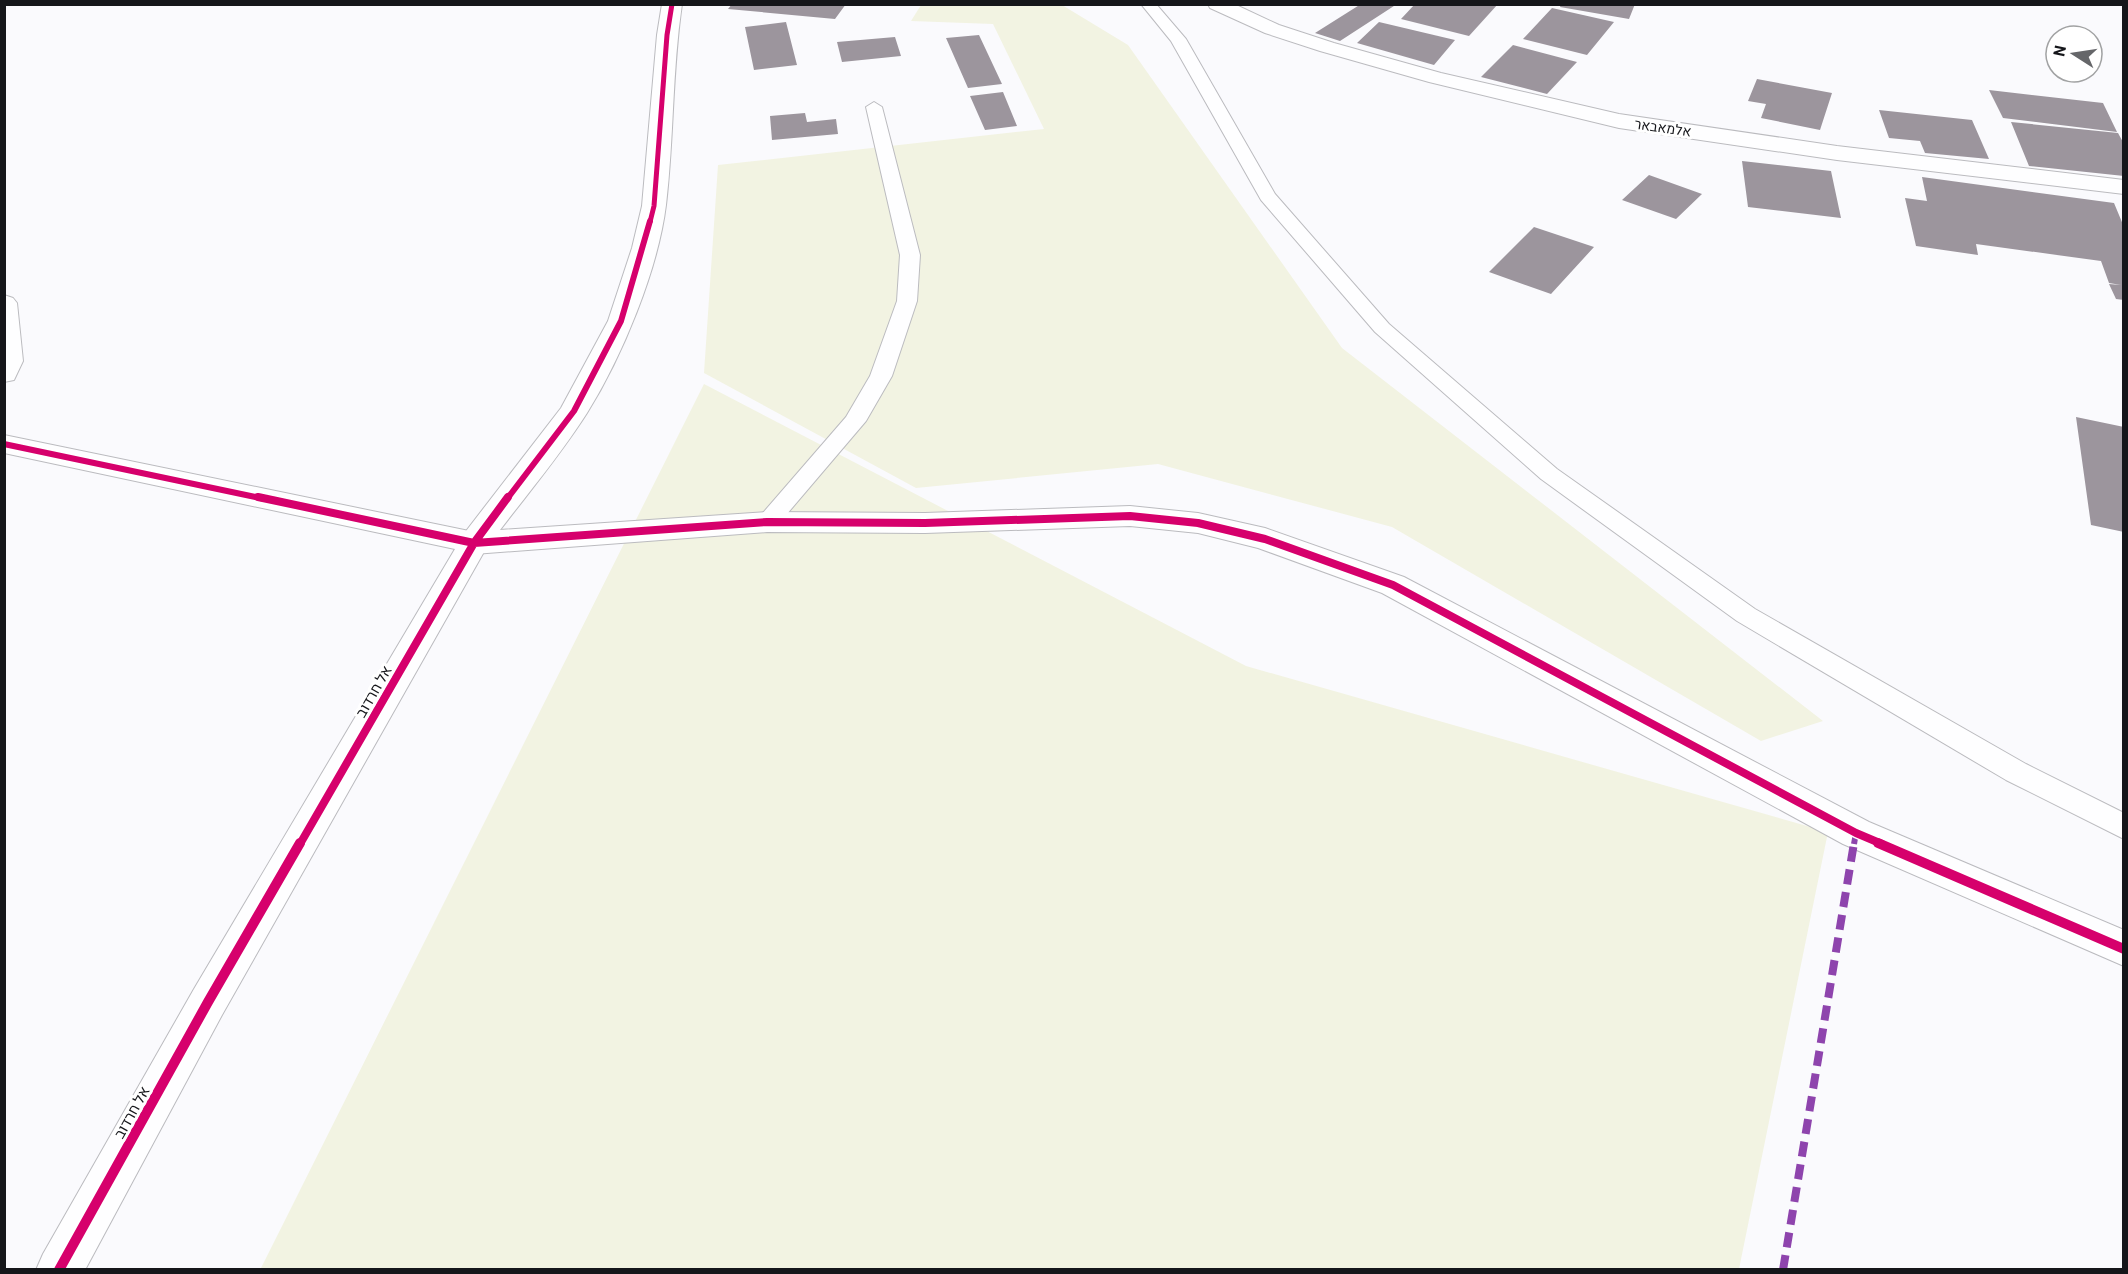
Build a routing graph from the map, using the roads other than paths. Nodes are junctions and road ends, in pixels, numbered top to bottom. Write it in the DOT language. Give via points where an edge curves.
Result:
graph roads {
  1 [pos="672,4"];
  2 [pos="1148,4"];
  3 [pos="1217,4"];
  4 [pos="874,106"];
  5 [pos="2124,188"];
  6 [pos="4,303"];
  7 [pos="4,374"];
  8 [pos="4,444"];
  9 [pos="767,522"];
  10 [pos="474,543"];
  11 [pos="2124,827"];
  12 [pos="2124,950"];
  13 [pos="58,1269"];
  1 -- 10 [label="street, אל חרדוב" via="654,206 621,321 574,411"];
  2 -- 11 [label="lane" via="1179,39 1267,196 1382,328 1549,474 1746,615 2016,772"];
  3 -- 5 [label="street, אלמאבאר" via="1272,29 1327,47 1436,78 1619,120 1837,153"];
  4 -- 9 [label="lane" via="910,255 907,301 881,376 855,421"];
  6 -- 7 [label="street" via="9,361"];
  8 -- 10 [label="street"];
  9 -- 10 [label="street"];
  9 -- 12 [label="street" via="925,523 1130,516 1198,523 1265,540 1393,585 1856,833"];
  10 -- 13 [label="street, אל חרדוב"];
}
